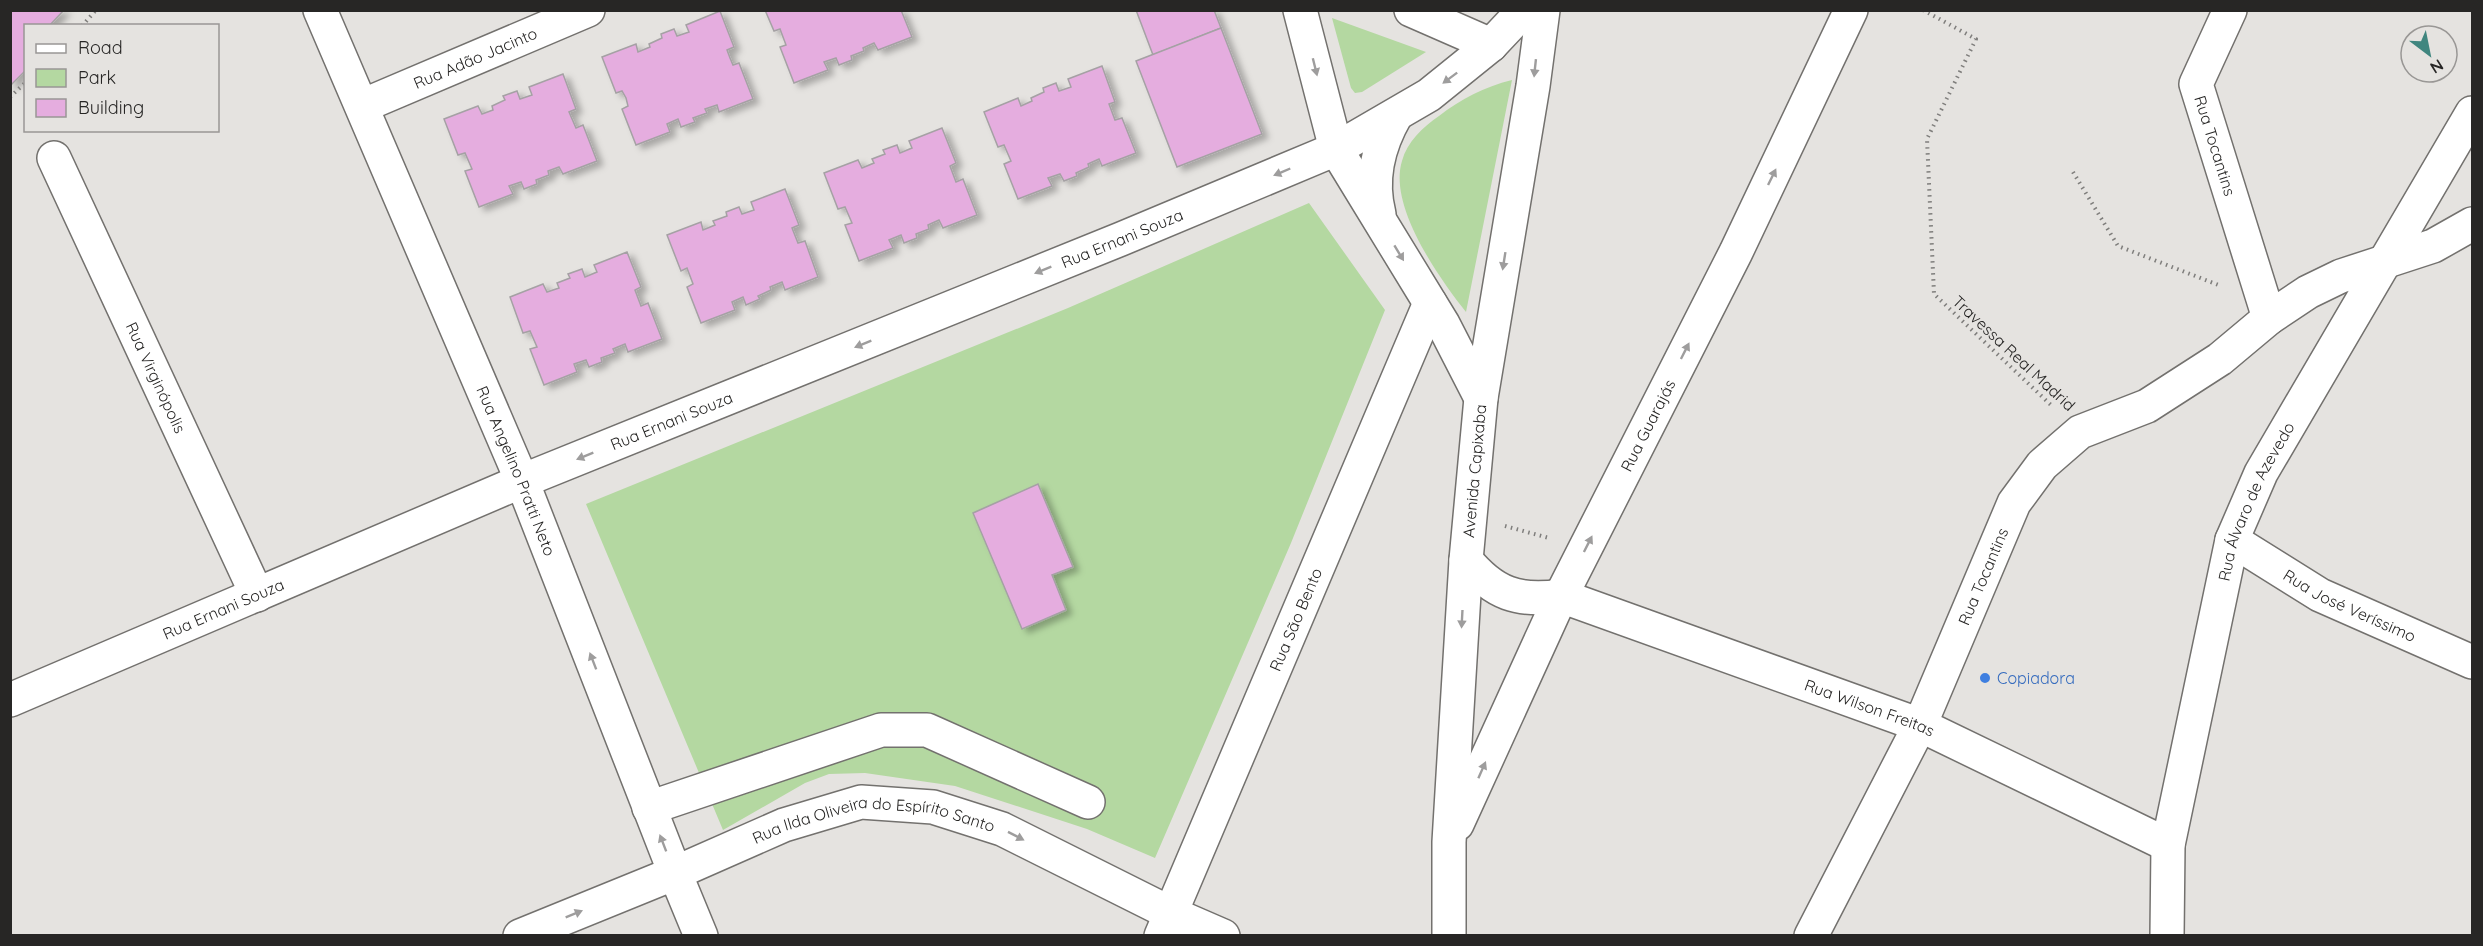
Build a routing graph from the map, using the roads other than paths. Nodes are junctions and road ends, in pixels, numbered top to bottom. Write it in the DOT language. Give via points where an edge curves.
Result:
graph roads {
  1 [pos="320,10"];
  2 [pos="588,10"];
  3 [pos="1300,10"];
  4 [pos="1411,10"];
  5 [pos="1524,10"];
  6 [pos="1543,10"];
  7 [pos="1851,10"];
  8 [pos="2230,10"];
  9 [pos="1491,45"];
  10 [pos="362,106"];
  11 [pos="2472,113"];
  12 [pos="1396,115"];
  13 [pos="1336,149"];
  14 [pos="54,158"];
  15 [pos="2472,224"];
  16 [pos="1382,225"];
  17 [pos="2385,263"];
  18 [pos="1430,303"];
  19 [pos="2266,311"];
  20 [pos="1481,398"];
  21 [pos="522,481"];
  22 [pos="2232,540"];
  23 [pos="1466,560"];
  24 [pos="257,595"];
  25 [pos="1561,596"];
  26 [pos="2472,662"];
  27 [pos="10,700"];
  28 [pos="1920,725"];
  29 [pos="1088,802"];
  30 [pos="649,807"];
  31 [pos="1449,842"];
  32 [pos="2168,845"];
  33 [pos="675,873"];
  34 [pos="1165,924"];
  35 [pos="520,936"];
  36 [pos="702,936"];
  37 [pos="1223,936"];
  38 [pos="1449,936"];
  39 [pos="1811,936"];
  40 [pos="2167,936"];
  1 -- 10 [label="street, Rua Angelino Pratti Neto"];
  2 -- 10 [label="street, Rua Adão Jacinto"];
  3 -- 13 [label="street, one-way"];
  4 -- 9 [label="street"];
  5 -- 9 [label="street, Rua Ernani Souza"];
  6 -- 20 [label="street, Avenida Capixaba, one-way"];
  25 -- 7 [label="street, Rua Guarajás, one-way" via="1736,252"];
  8 -- 19 [label="street, Rua Tocantins" via="2196,84"];
  9 -- 12 [label="street, Rua Ernani Souza, one-way" via="1429,95"];
  10 -- 21 [label="street, Rua Angelino Pratti Neto"];
  11 -- 17 [label="street, Rua Álvaro de Azevedo"];
  12 -- 13 [label="street, Rua Ernani Souza"];
  12 -- 16 [label="street" via="1379,151 1376,170"];
  13 -- 16 [label="street"];
  13 -- 21 [label="street, Rua Ernani Souza, one-way"];
  14 -- 24 [label="street, Rua Virginópolis"];
  15 -- 17 [label="street, Rua Tocantins" via="2433,246"];
  16 -- 18 [label="street, one-way"];
  17 -- 19 [label="street, Rua Tocantins" via="2333,280"];
  17 -- 22 [label="street, Rua Álvaro de Azevedo" via="2261,473"];
  18 -- 20 [label="street"];
  18 -- 34 [label="street, Rua São Bento"];
  19 -- 28 [label="street, Rua Tocantins" via="2220,359 2146,406 2079,432 2042,465 2014,503"];
  20 -- 23 [label="street, Avenida Capixaba"];
  21 -- 24 [label="street, Rua Ernani Souza"];
  30 -- 21 [label="street, Rua Angelino Pratti Neto, one-way"];
  22 -- 26 [label="street, Rua José Veríssimo" via="2320,595"];
  22 -- 32 [label="street, Rua Álvaro de Azevedo"];
  23 -- 25 [label="street" via="1497,590 1539,599"];
  23 -- 31 [label="street, Avenida Capixaba, one-way"];
  24 -- 27 [label="street, Rua Ernani Souza"];
  25 -- 28 [label="street, Rua Wilson Freitas"];
  31 -- 25 [label="street, Rua Guarajás, one-way"];
  28 -- 32 [label="street, Rua Wilson Freitas"];
  28 -- 39 [label="street, Rua Tocantins"];
  29 -- 30 [label="street" via="927,730 881,730"];
  33 -- 30 [label="street, Rua Angelino Pratti Neto, one-way"];
  31 -- 38 [label="street, Avenida Capixaba"];
  32 -- 40 [label="street, Rua Álvaro de Azevedo"];
  33 -- 34 [label="street, Rua Ilda Oliveira do Espírito Santo, one-way" via="784,825 861,802 933,807 1002,829"];
  35 -- 33 [label="street, Rua Ilda Oliveira do Espírito Santo, one-way"];
  33 -- 36 [label="street, Rua Angelino Pratti Neto"];
  34 -- 37 [label="street, Rua Ilda Oliveira do Espírito Santo"];
}
